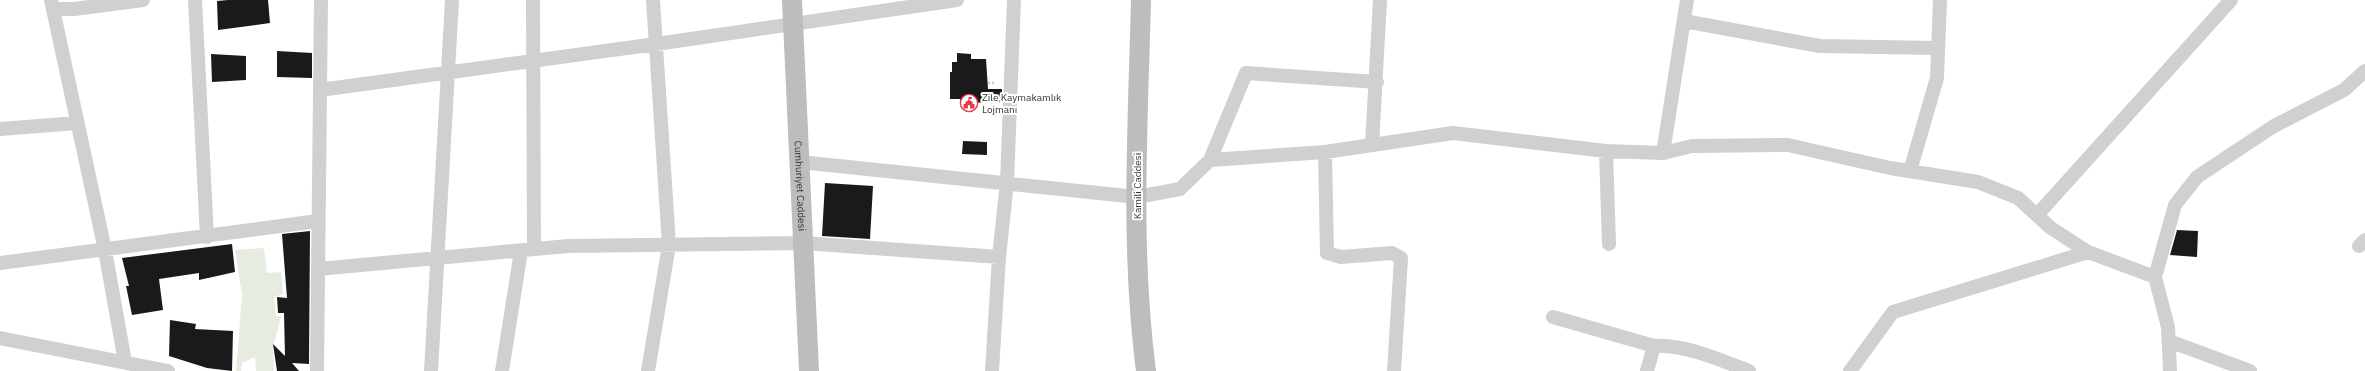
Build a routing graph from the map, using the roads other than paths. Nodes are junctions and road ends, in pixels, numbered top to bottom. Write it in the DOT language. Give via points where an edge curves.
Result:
graph roads {
  1 [pos="143,0"];
  2 [pos="195,0"];
  3 [pos="321,0"];
  4 [pos="452,0"];
  5 [pos="533,0"];
  6 [pos="653,0"];
  7 [pos="792,0"];
  8 [pos="956,0"];
  9 [pos="1014,0"];
  10 [pos="1141,0"];
  11 [pos="1380,0"];
  12 [pos="1687,0"];
  13 [pos="1940,0"];
  14 [pos="2231,0"];
  15 [pos="52,5"];
  16 [pos="1684,21"];
  17 [pos="793,24"];
  18 [pos="656,44"];
  19 [pos="1937,48"];
  20 [pos="533,61"];
  21 [pos="2365,71"];
  22 [pos="449,72"];
  23 [pos="1377,82"];
  24 [pos="320,90"];
  25 [pos="77,123"];
  26 [pos="0,129"];
  27 [pos="1372,145"];
  28 [pos="1606,151"];
  29 [pos="1325,152"];
  30 [pos="1663,153"];
  31 [pos="1210,160"];
  32 [pos="800,162"];
  33 [pos="1910,171"];
  34 [pos="1007,182"];
  35 [pos="1137,197"];
  36 [pos="2037,215"];
  37 [pos="318,221"];
  38 [pos="207,237"];
  39 [pos="803,243"];
  40 [pos="1609,244"];
  41 [pos="670,245"];
  42 [pos="105,250"];
  43 [pos="528,250"];
  44 [pos="2088,252"];
  45 [pos="999,257"];
  46 [pos="438,258"];
  47 [pos="0,263"];
  48 [pos="318,269"];
  49 [pos="2155,277"];
  50 [pos="1554,317"];
  51 [pos="0,338"];
  52 [pos="2169,341"];
  53 [pos="1654,346"];
  54 [pos="125,362"];
  55 [pos="168,371"];
  56 [pos="317,371"];
  57 [pos="431,371"];
  58 [pos="502,371"];
  59 [pos="648,371"];
  60 [pos="809,371"];
  61 [pos="992,371"];
  62 [pos="1146,371"];
  63 [pos="1394,371"];
  64 [pos="1647,371"];
  65 [pos="1749,371"];
  66 [pos="1850,371"];
  67 [pos="2170,371"];
  68 [pos="2250,371"];
  1 -- 15 [label="street" via="74,9"];
  2 -- 38 [label="street"];
  3 -- 24 [label="street"];
  4 -- 22 [label="street"];
  5 -- 20 [label="street"];
  6 -- 18 [label="street"];
  7 -- 17 [label="main road, Cumhuriyet Caddesi"];
  8 -- 17 [label="street"];
  9 -- 34 [label="street"];
  10 -- 35 [label="main road, Kamili Caddesi"];
  11 -- 23 [label="street"];
  12 -- 16 [label="street"];
  13 -- 19 [label="street"];
  14 -- 36 [label="street"];
  15 -- 25 [label="street"];
  16 -- 19 [label="street" via="1820,46"];
  16 -- 30 [label="street"];
  17 -- 18 [label="street"];
  17 -- 32 [label="main road, Cumhuriyet Caddesi"];
  18 -- 20 [label="street"];
  18 -- 41 [label="street"];
  19 -- 33 [label="street" via="1936,78"];
  20 -- 22 [label="street"];
  20 -- 43 [label="street"];
  21 -- 49 [label="street" via="2344,90 2274,126 2197,178 2175,204"];
  22 -- 24 [label="street"];
  22 -- 46 [label="street"];
  23 -- 27 [label="street"];
  23 -- 31 [label="street" via="1246,73"];
  24 -- 37 [label="street"];
  25 -- 26 [label="street"];
  25 -- 42 [label="street"];
  27 -- 28 [label="street" via="1453,133"];
  27 -- 29 [label="street"];
  28 -- 30 [label="street"];
  28 -- 40 [label="street"];
  29 -- 31 [label="street"];
  29 -- 63 [label="street" via="1326,253 1341,257 1392,253 1401,258"];
  30 -- 33 [label="street" via="1692,146 1788,145"];
  31 -- 35 [label="street" via="1180,189"];
  32 -- 34 [label="street"];
  32 -- 39 [label="main road, Cumhuriyet Caddesi"];
  33 -- 36 [label="street" via="1978,182 2018,198"];
  34 -- 35 [label="street"];
  34 -- 45 [label="street"];
  35 -- 62 [label="main road, Kamili Caddesi" via="1140,320"];
  36 -- 44 [label="street" via="2051,228"];
  37 -- 38 [label="street"];
  37 -- 48 [label="street"];
  38 -- 42 [label="street"];
  39 -- 41 [label="street"];
  39 -- 45 [label="street"];
  39 -- 60 [label="main road, Cumhuriyet Caddesi"];
  41 -- 43 [label="street" via="568,246"];
  41 -- 59 [label="street"];
  42 -- 47 [label="street"];
  42 -- 54 [label="street"];
  43 -- 46 [label="street"];
  43 -- 58 [label="street"];
  44 -- 49 [label="street"];
  44 -- 66 [label="street" via="1893,312"];
  45 -- 61 [label="street"];
  46 -- 48 [label="street"];
  46 -- 57 [label="street"];
  48 -- 56 [label="street"];
  49 -- 52 [label="street" via="2168,327"];
  50 -- 53 [label="street"];
  51 -- 54 [label="street"];
  52 -- 67 [label="street"];
  52 -- 68 [label="street"];
  53 -- 64 [label="street"];
  53 -- 65 [label="street" via="1664,345 1713,357"];
  54 -- 55 [label="street"];
}
